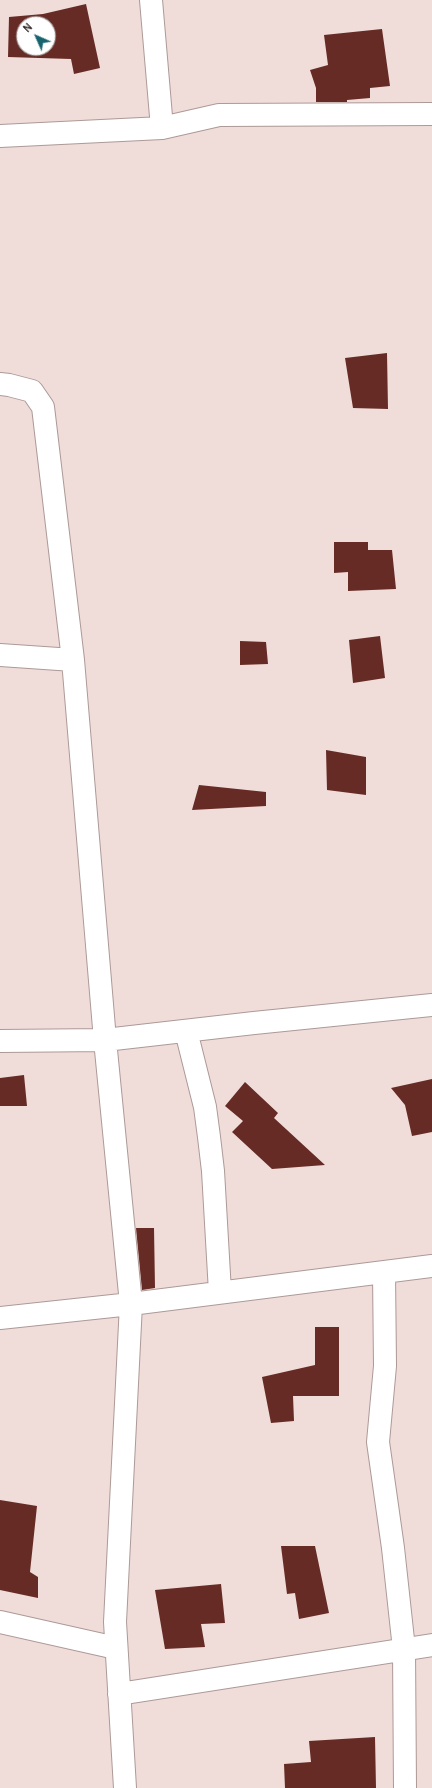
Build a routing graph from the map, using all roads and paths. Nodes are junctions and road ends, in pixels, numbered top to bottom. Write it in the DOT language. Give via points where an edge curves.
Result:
graph roads {
  1 [pos="151,0"];
  2 [pos="432,114"];
  3 [pos="162,128"];
  4 [pos="0,136"];
  5 [pos="0,384"];
  6 [pos="0,655"];
  7 [pos="73,660"];
  8 [pos="432,1005"];
  9 [pos="186,1031"];
  10 [pos="105,1040"];
  11 [pos="0,1042"];
  12 [pos="432,1266"];
  13 [pos="384,1272"];
  14 [pos="220,1292"];
  15 [pos="131,1304"];
  16 [pos="0,1318"];
  17 [pos="0,1622"];
  18 [pos="432,1645"];
  19 [pos="116,1648"];
  20 [pos="404,1650"];
  21 [pos="119,1694"];
  22 [pos="125,1788"];
  23 [pos="405,1788"];
  1 -- 3 [label="street"];
  2 -- 3 [label="street" via="219,115"];
  3 -- 4 [label="street"];
  5 -- 7 [label="street" via="32,391 43,407"];
  6 -- 7 [label="street"];
  7 -- 10 [label="street"];
  8 -- 9 [label="street"];
  9 -- 10 [label="street"];
  9 -- 14 [label="street" via="205,1107 209,1136"];
  10 -- 11 [label="street"];
  10 -- 15 [label="street"];
  12 -- 13 [label="street"];
  13 -- 14 [label="street"];
  13 -- 20 [label="street" via="385,1366 378,1442"];
  14 -- 15 [label="street"];
  15 -- 16 [label="street"];
  15 -- 19 [label="street" via="116,1602"];
  17 -- 19 [label="street"];
  18 -- 20 [label="street"];
  19 -- 21 [label="street"];
  20 -- 21 [label="street"];
  20 -- 23 [label="street"];
  21 -- 22 [label="street"];
}
